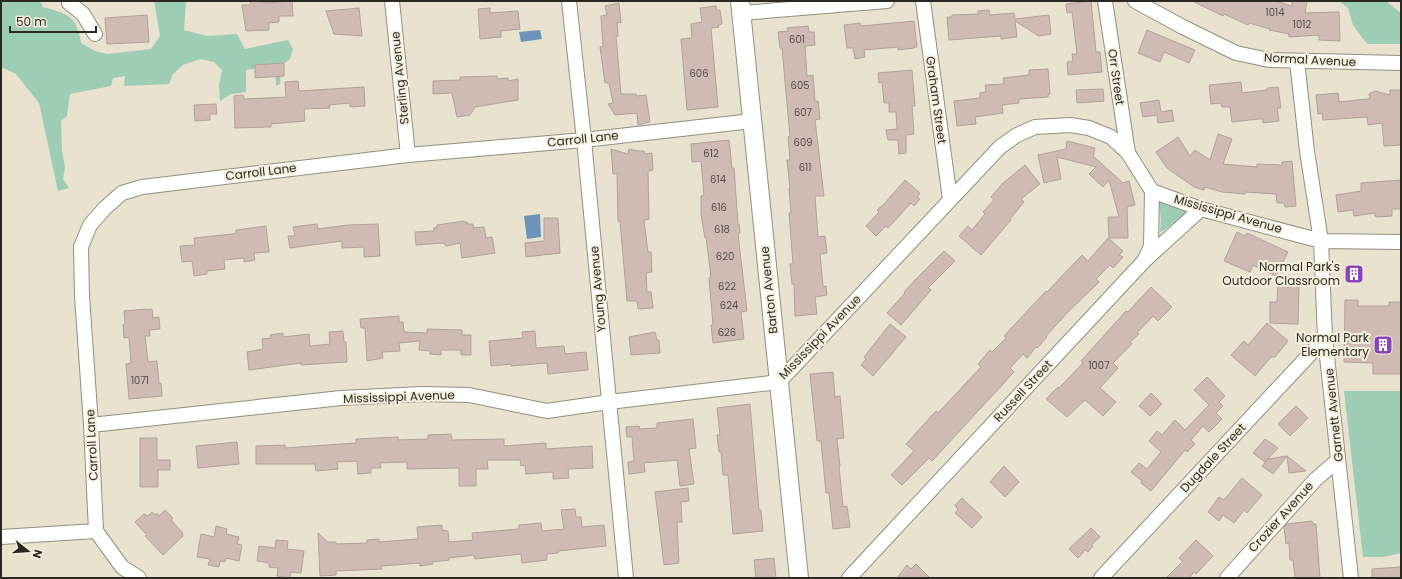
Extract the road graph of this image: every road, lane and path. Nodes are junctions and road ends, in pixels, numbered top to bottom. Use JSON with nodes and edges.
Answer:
{"nodes":[{"id":1,"x":69,"y":1,"type":"edge"},
{"id":2,"x":392,"y":1,"type":"edge"},
{"id":3,"x":569,"y":1,"type":"edge"},
{"id":4,"x":887,"y":1,"type":"edge"},
{"id":5,"x":923,"y":1,"type":"edge"},
{"id":6,"x":1105,"y":1,"type":"edge"},
{"id":7,"x":1135,"y":1,"type":"edge"},
{"id":8,"x":741,"y":7,"type":"edge"},
{"id":9,"x":95,"y":34,"type":"dead end"},
{"id":10,"x":1297,"y":61,"type":"junction"},
{"id":11,"x":1401,"y":64,"type":"edge"},
{"id":12,"x":752,"y":121,"type":"junction"},
{"id":13,"x":584,"y":140,"type":"junction"},
{"id":14,"x":1128,"y":153,"type":"junction"},
{"id":15,"x":408,"y":155,"type":"junction"},
{"id":16,"x":1152,"y":191,"type":"junction"},
{"id":17,"x":950,"y":199,"type":"junction"},
{"id":18,"x":1201,"y":209,"type":"junction"},
{"id":19,"x":1321,"y":241,"type":"junction"},
{"id":20,"x":1401,"y":242,"type":"edge"},
{"id":21,"x":1146,"y":260,"type":"junction"},
{"id":22,"x":1325,"y":338,"type":"junction"},
{"id":23,"x":779,"y":382,"type":"junction"},
{"id":24,"x":609,"y":402,"type":"junction"},
{"id":25,"x":91,"y":425,"type":"junction"},
{"id":26,"x":1338,"y":460,"type":"junction"},
{"id":27,"x":96,"y":530,"type":"junction"},
{"id":28,"x":1,"y":537,"type":"edge"},
{"id":29,"x":1104,"y":577,"type":"edge"},
{"id":30,"x":139,"y":578,"type":"edge"},
{"id":31,"x":626,"y":578,"type":"edge"},
{"id":32,"x":799,"y":578,"type":"edge"},
{"id":33,"x":849,"y":578,"type":"edge"},
{"id":34,"x":1227,"y":578,"type":"edge"},
{"id":35,"x":1351,"y":578,"type":"edge"}],
"edges":[{"from":1,"to":9,"type":"street"},
{"from":2,"to":15,"type":"street","name":"Sterling Avenue"},
{"from":3,"to":13,"type":"street","name":"Young Avenue"},
{"from":4,"to":8,"type":"street"},
{"from":5,"to":17,"type":"street","name":"Graham Street"},
{"from":6,"to":14,"type":"street","name":"Orr Street"},
{"from":7,"to":10,"type":"street","name":"Normal Avenue"},
{"from":8,"to":12,"type":"main road","name":"Barton Avenue"},
{"from":10,"to":11,"type":"street","name":"Normal Avenue"},
{"from":10,"to":19,"type":"street","name":"Garnett Avenue"},
{"from":12,"to":13,"type":"street","name":"Carroll Lane"},
{"from":12,"to":23,"type":"main road","name":"Barton Avenue"},
{"from":13,"to":15,"type":"street","name":"Carroll Lane"},
{"from":13,"to":24,"type":"street","name":"Young Avenue"},
{"from":14,"to":16,"type":"street","name":"Mississippi Avenue"},
{"from":14,"to":17,"type":"street","name":"Mississippi Avenue"},
{"from":15,"to":25,"type":"street","name":"Carroll Lane"},
{"from":16,"to":18,"type":"street","name":"Mississippi Avenue"},
{"from":16,"to":21,"type":"street"},
{"from":17,"to":23,"type":"street","name":"Mississippi Avenue"},
{"from":18,"to":19,"type":"street","name":"Mississippi Avenue"},
{"from":18,"to":21,"type":"street","name":"Russell Street"},
{"from":19,"to":20,"type":"street","name":"Mississippi Avenue"},
{"from":19,"to":22,"type":"street","name":"Garnett Avenue"},
{"from":21,"to":33,"type":"street","name":"Russell Street"},
{"from":22,"to":26,"type":"street","name":"Garnett Avenue"},
{"from":22,"to":29,"type":"street","name":"Dugdale Street"},
{"from":23,"to":24,"type":"street","name":"Mississippi Avenue"},
{"from":23,"to":32,"type":"main road","name":"Barton Avenue"},
{"from":24,"to":25,"type":"street","name":"Mississippi Avenue"},
{"from":24,"to":31,"type":"street","name":"Young Avenue"},
{"from":25,"to":27,"type":"street","name":"Carroll Lane"},
{"from":26,"to":34,"type":"street","name":"Crozier Avenue"},
{"from":26,"to":35,"type":"street","name":"Garnett Avenue"},
{"from":27,"to":28,"type":"street"},
{"from":27,"to":30,"type":"street"}]}
